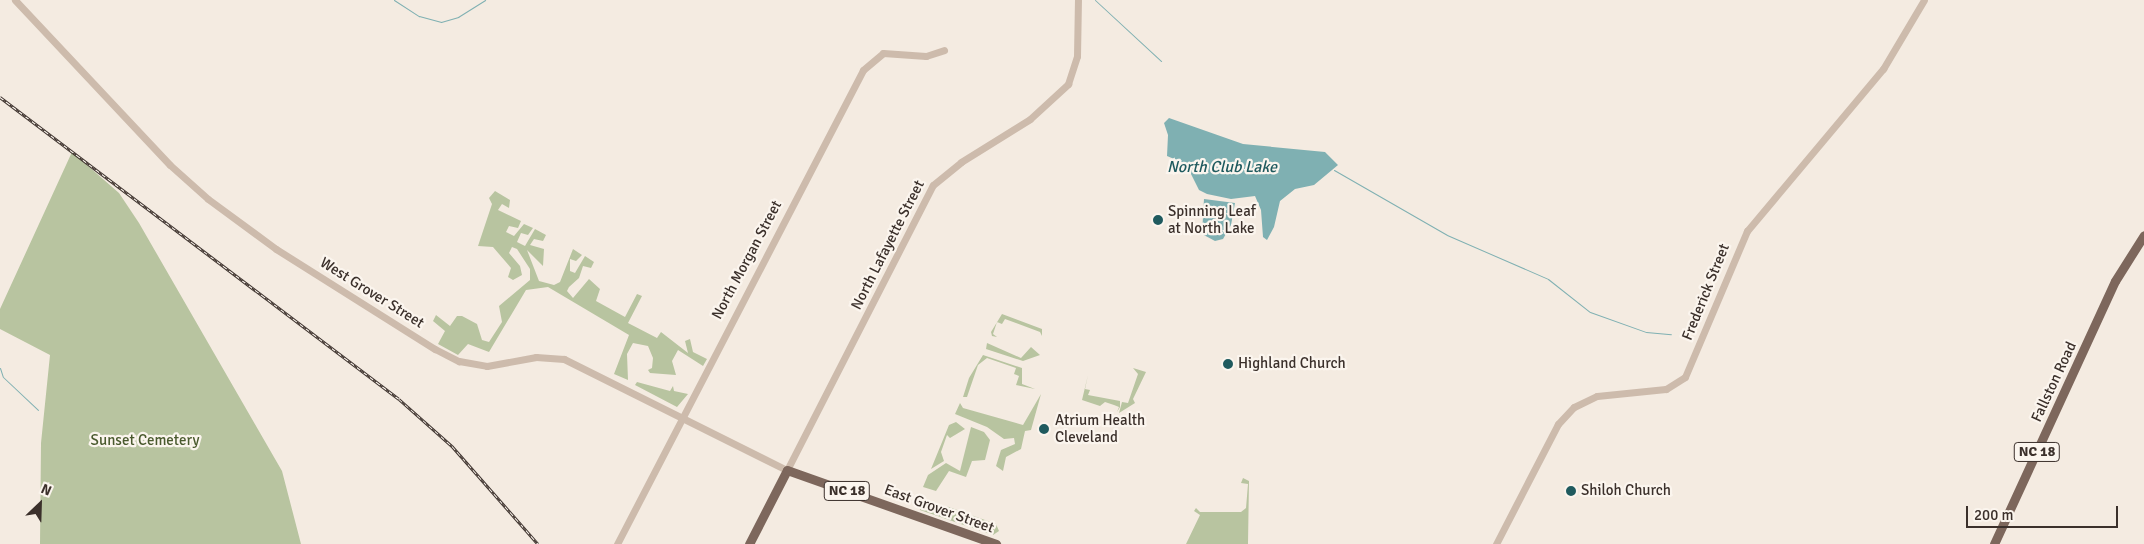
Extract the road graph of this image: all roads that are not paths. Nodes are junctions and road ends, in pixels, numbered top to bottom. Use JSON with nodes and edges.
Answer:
{"nodes":[{"id":1,"x":15,"y":0,"type":"edge"},
{"id":2,"x":1078,"y":0,"type":"edge"},
{"id":3,"x":1924,"y":0,"type":"edge"},
{"id":4,"x":944,"y":50,"type":"dead end"},
{"id":5,"x":2144,"y":235,"type":"edge"},
{"id":6,"x":681,"y":416,"type":"junction"},
{"id":7,"x":787,"y":470,"type":"junction"},
{"id":8,"x":617,"y":544,"type":"edge"},
{"id":9,"x":749,"y":544,"type":"edge"},
{"id":10,"x":996,"y":544,"type":"edge"},
{"id":11,"x":1496,"y":544,"type":"edge"},
{"id":12,"x":1995,"y":544,"type":"edge"}],
"edges":[{"from":1,"to":6,"type":"street","name":"West Grover Street"},
{"from":2,"to":7,"type":"street","name":"North Lafayette Street"},
{"from":3,"to":11,"type":"street","name":"Frederick Street"},
{"from":4,"to":6,"type":"street","name":"North Morgan Street"},
{"from":5,"to":12,"type":"main road","name":"Fallston Road","number":"NC 18"},
{"from":6,"to":7,"type":"street","name":"West Grover Street"},
{"from":6,"to":8,"type":"street","name":"North Morgan Street"},
{"from":7,"to":9,"type":"main road","name":"North Lafayette Street"},
{"from":7,"to":10,"type":"main road","name":"East Grover Street","number":"NC 18"}]}
